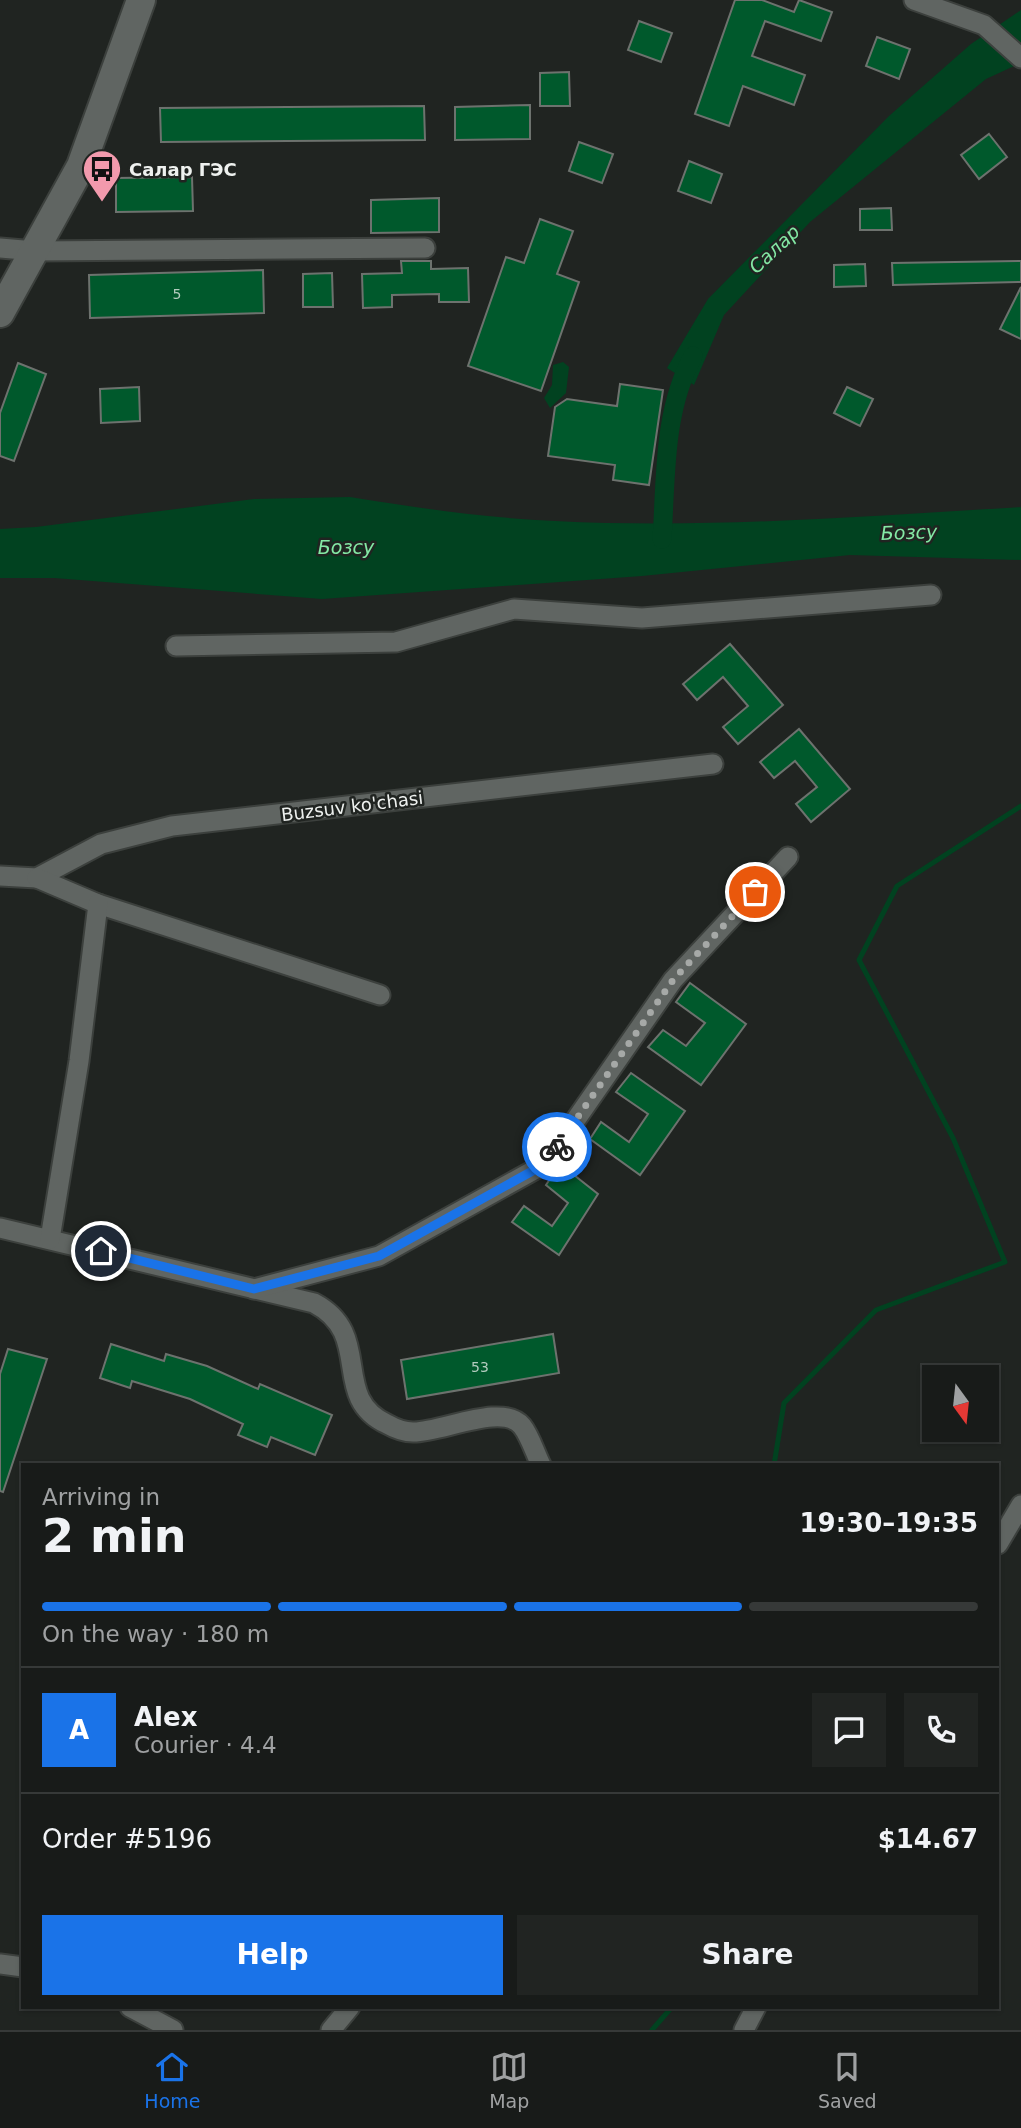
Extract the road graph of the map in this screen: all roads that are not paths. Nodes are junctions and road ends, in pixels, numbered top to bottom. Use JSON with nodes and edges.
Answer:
{"nodes":[{"id":1,"x":141,"y":0,"type":"edge"},
{"id":2,"x":914,"y":0,"type":"edge"},
{"id":3,"x":1021,"y":58,"type":"edge"},
{"id":4,"x":0,"y":248,"type":"edge"},
{"id":5,"x":425,"y":248,"type":"dead end"},
{"id":6,"x":34,"y":251,"type":"junction"},
{"id":7,"x":0,"y":313,"type":"edge"},
{"id":8,"x":931,"y":595,"type":"dead end"},
{"id":9,"x":176,"y":646,"type":"dead end"},
{"id":10,"x":713,"y":764,"type":"dead end"},
{"id":11,"x":788,"y":857,"type":"dead end"},
{"id":12,"x":0,"y":876,"type":"edge"},
{"id":13,"x":37,"y":878,"type":"junction"},
{"id":14,"x":98,"y":904,"type":"junction"},
{"id":15,"x":380,"y":995,"type":"dead end"},
{"id":16,"x":0,"y":1228,"type":"edge"},
{"id":17,"x":50,"y":1239,"type":"junction"},
{"id":18,"x":254,"y":1289,"type":"junction"},
{"id":19,"x":540,"y":1463,"type":"edge"},
{"id":20,"x":1021,"y":1505,"type":"edge"},
{"id":21,"x":999,"y":1542,"type":"edge"},
{"id":22,"x":0,"y":1964,"type":"edge"},
{"id":23,"x":21,"y":1968,"type":"edge"},
{"id":24,"x":139,"y":2009,"type":"edge"},
{"id":25,"x":348,"y":2009,"type":"edge"},
{"id":26,"x":755,"y":2009,"type":"edge"},
{"id":27,"x":160,"y":2014,"type":"edge"},
{"id":28,"x":173,"y":2030,"type":"edge"},
{"id":29,"x":331,"y":2030,"type":"edge"},
{"id":30,"x":744,"y":2030,"type":"edge"}],
"edges":[{"from":1,"to":6,"type":"main road"},
{"from":2,"to":3,"type":"street"},
{"from":4,"to":6,"type":"street"},
{"from":5,"to":6,"type":"street"},
{"from":6,"to":7,"type":"main road"},
{"from":8,"to":9,"type":"street"},
{"from":10,"to":13,"type":"street","name":"Buzsuv ko'chasi"},
{"from":11,"to":18,"type":"street"},
{"from":12,"to":13,"type":"street"},
{"from":13,"to":14,"type":"street"},
{"from":14,"to":15,"type":"street"},
{"from":14,"to":17,"type":"street"},
{"from":16,"to":17,"type":"street"},
{"from":17,"to":18,"type":"street"},
{"from":18,"to":19,"type":"street"},
{"from":20,"to":21,"type":"street"},
{"from":22,"to":23,"type":"street"},
{"from":24,"to":27,"type":"street"},
{"from":25,"to":29,"type":"street"},
{"from":26,"to":30,"type":"street"},
{"from":27,"to":28,"type":"street"}]}
